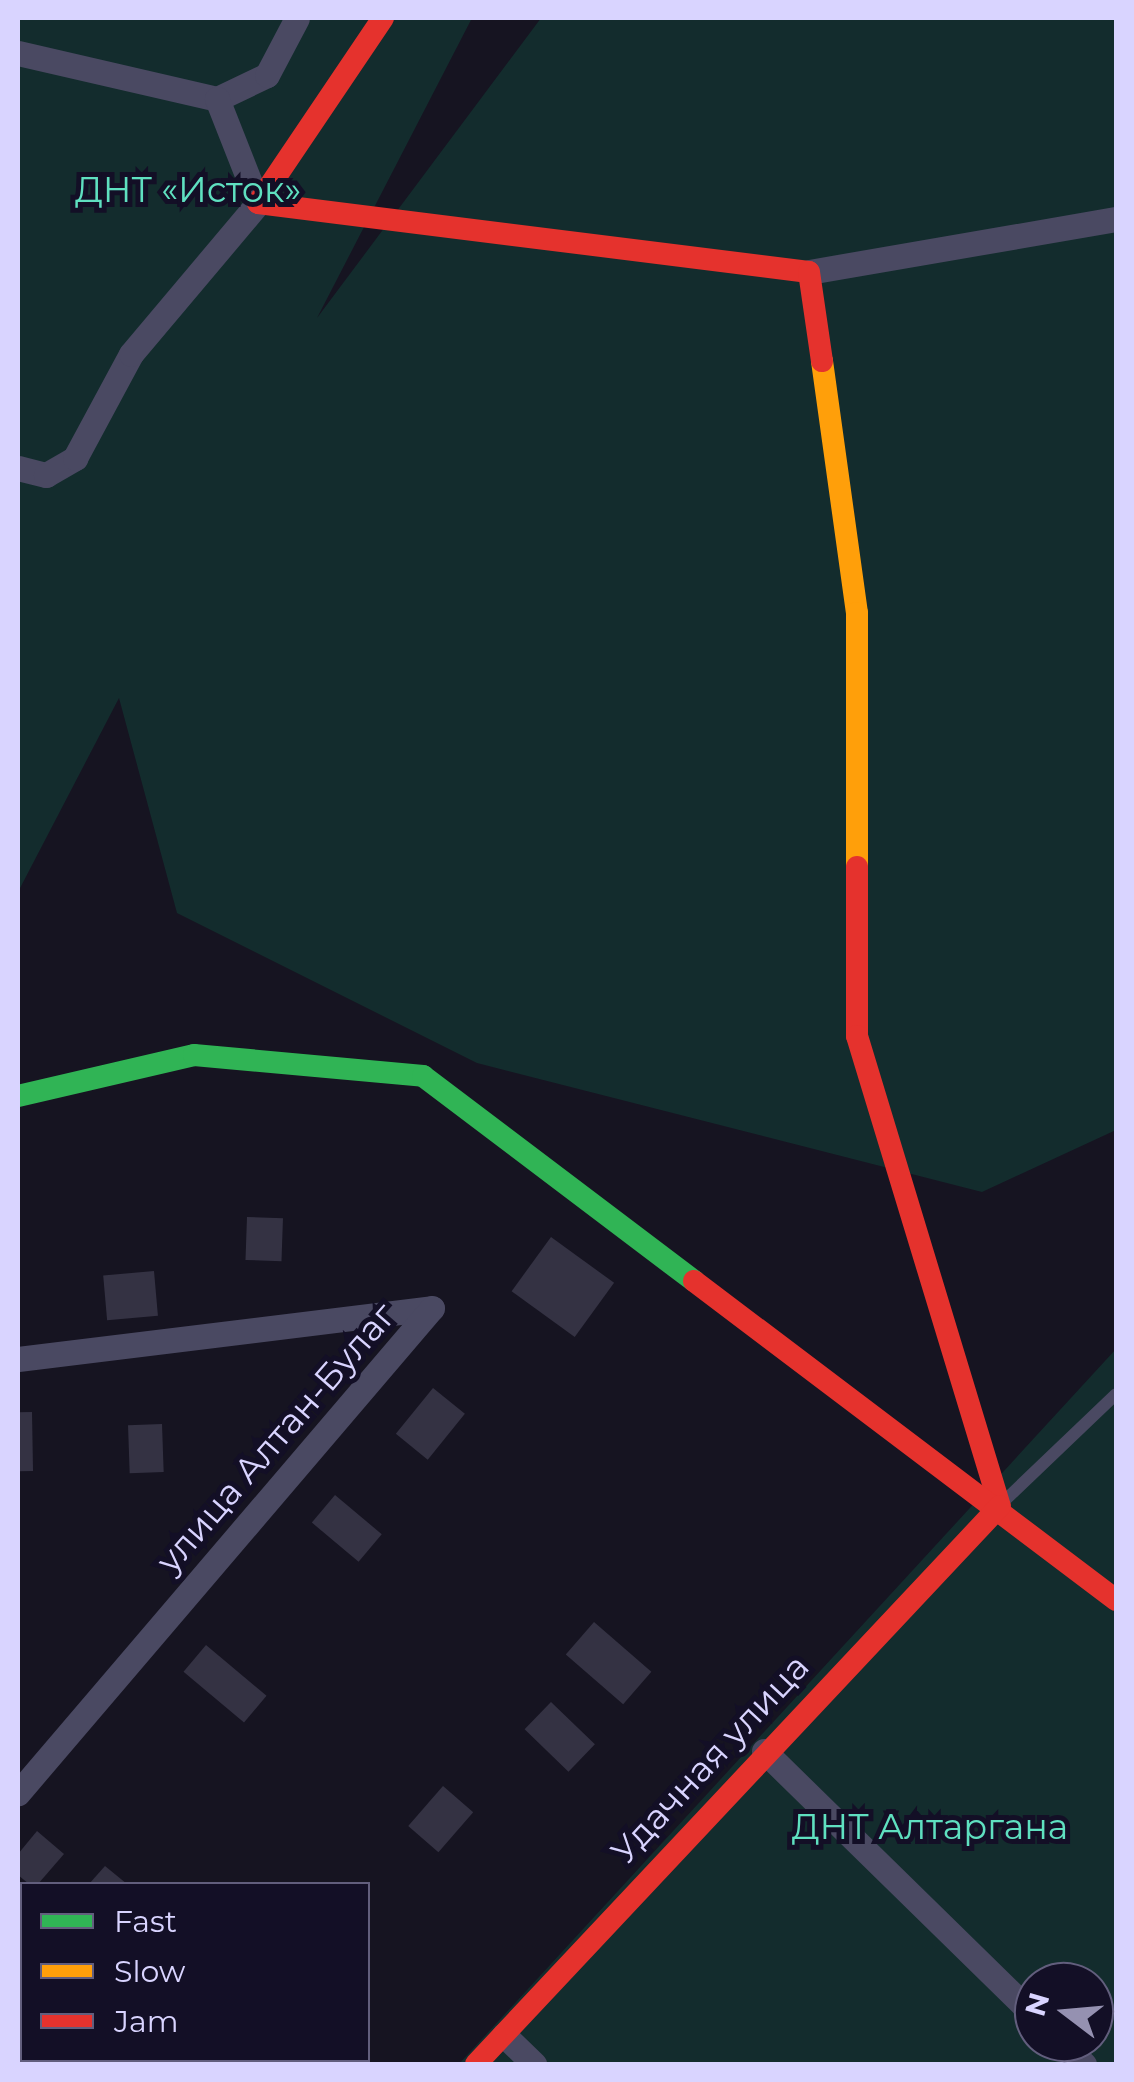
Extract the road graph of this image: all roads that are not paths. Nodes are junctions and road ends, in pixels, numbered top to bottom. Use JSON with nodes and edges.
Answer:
{"nodes":[{"id":1,"x":296,"y":18,"type":"edge"},
{"id":2,"x":383,"y":18,"type":"edge"},
{"id":3,"x":18,"y":54,"type":"edge"},
{"id":4,"x":217,"y":99,"type":"junction"},
{"id":5,"x":258,"y":202,"type":"junction"},
{"id":6,"x":1116,"y":219,"type":"edge"},
{"id":7,"x":808,"y":272,"type":"junction"},
{"id":8,"x":18,"y":468,"type":"edge"},
{"id":9,"x":18,"y":1096,"type":"edge"},
{"id":10,"x":18,"y":1359,"type":"edge"},
{"id":11,"x":1116,"y":1394,"type":"edge"},
{"id":12,"x":1000,"y":1506,"type":"junction"},
{"id":13,"x":1116,"y":1600,"type":"edge"},
{"id":14,"x":764,"y":1751,"type":"junction"},
{"id":15,"x":18,"y":1793,"type":"edge"},
{"id":16,"x":1014,"y":1995,"type":"edge"},
{"id":17,"x":504,"y":2035,"type":"junction"},
{"id":18,"x":476,"y":2064,"type":"edge"},
{"id":19,"x":534,"y":2064,"type":"edge"}],
"edges":[{"from":1,"to":4,"type":"street"},
{"from":2,"to":5,"type":"street"},
{"from":3,"to":4,"type":"street"},
{"from":4,"to":5,"type":"street"},
{"from":5,"to":7,"type":"street"},
{"from":5,"to":8,"type":"street"},
{"from":6,"to":7,"type":"street"},
{"from":7,"to":12,"type":"street"},
{"from":9,"to":12,"type":"street"},
{"from":10,"to":15,"type":"street","name":"улица Алтан-Булаг"},
{"from":11,"to":12,"type":"lane"},
{"from":12,"to":13,"type":"street"},
{"from":12,"to":14,"type":"street","name":"Удачная улица"},
{"from":14,"to":16,"type":"street"},
{"from":14,"to":17,"type":"street","name":"Удачная улица"},
{"from":17,"to":18,"type":"street","name":"Удачная улица"},
{"from":17,"to":19,"type":"street"}]}
